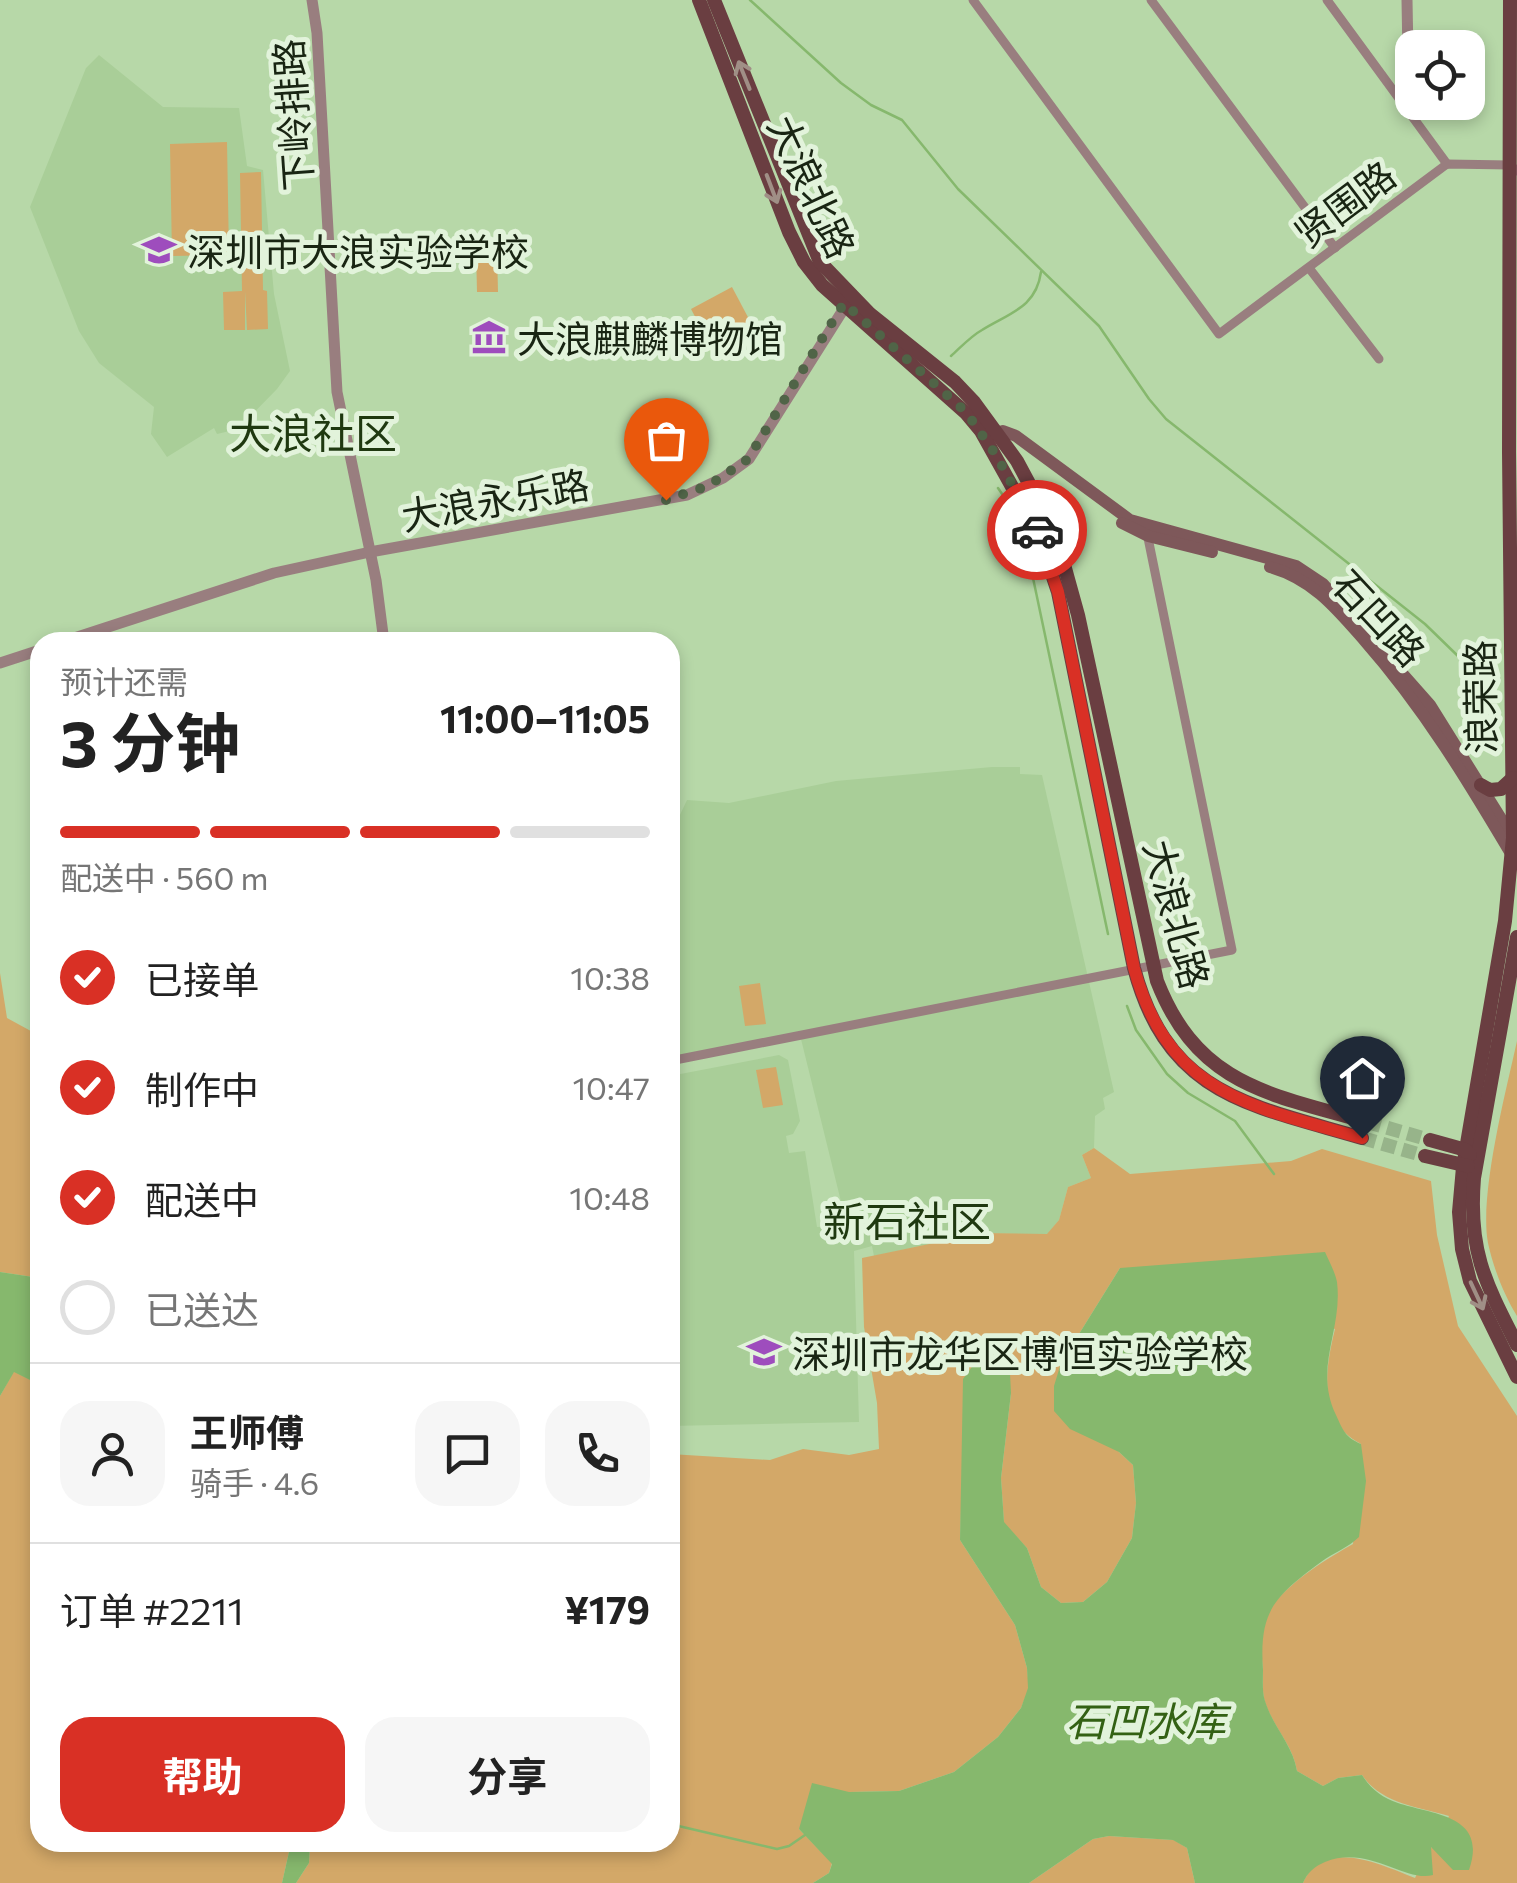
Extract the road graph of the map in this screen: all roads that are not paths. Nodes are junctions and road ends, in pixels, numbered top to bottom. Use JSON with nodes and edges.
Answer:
{"nodes":[{"id":1,"x":312,"y":0,"type":"edge"},
{"id":2,"x":699,"y":0,"type":"edge"},
{"id":3,"x":714,"y":0,"type":"edge"},
{"id":4,"x":973,"y":0,"type":"edge"},
{"id":5,"x":1151,"y":0,"type":"edge"},
{"id":6,"x":1326,"y":0,"type":"edge"},
{"id":7,"x":1407,"y":0,"type":"edge"},
{"id":8,"x":1510,"y":0,"type":"edge"},
{"id":9,"x":1407,"y":30,"type":"edge"},
{"id":10,"x":1395,"y":94,"type":"edge"},
{"id":11,"x":1414,"y":120,"type":"edge"},
{"id":12,"x":1446,"y":164,"type":"junction"},
{"id":13,"x":1514,"y":168,"type":"edge"},
{"id":14,"x":1335,"y":248,"type":"junction"},
{"id":15,"x":1309,"y":268,"type":"junction"},
{"id":16,"x":848,"y":300,"type":"junction"},
{"id":17,"x":1379,"y":358,"type":"dead end"},
{"id":18,"x":998,"y":434,"type":"junction"},
{"id":19,"x":1514,"y":453,"type":"edge"},
{"id":20,"x":1147,"y":530,"type":"junction"},
{"id":21,"x":370,"y":552,"type":"junction"},
{"id":22,"x":93,"y":632,"type":"edge"},
{"id":23,"x":382,"y":632,"type":"edge"},
{"id":24,"x":30,"y":653,"type":"edge"},
{"id":25,"x":0,"y":663,"type":"edge"},
{"id":26,"x":1514,"y":667,"type":"edge"},
{"id":27,"x":1513,"y":777,"type":"junction"},
{"id":28,"x":1481,"y":784,"type":"junction"},
{"id":29,"x":1515,"y":850,"type":"edge"},
{"id":30,"x":1517,"y":938,"type":"edge"},
{"id":31,"x":1152,"y":964,"type":"junction"},
{"id":32,"x":1134,"y":968,"type":"junction"},
{"id":33,"x":680,"y":1059,"type":"edge"},
{"id":34,"x":1367,"y":1122,"type":"tunnel mouth"},
{"id":35,"x":1362,"y":1138,"type":"tunnel mouth"},
{"id":36,"x":1430,"y":1140,"type":"tunnel mouth"},
{"id":37,"x":1466,"y":1150,"type":"junction"},
{"id":38,"x":1425,"y":1156,"type":"tunnel mouth"},
{"id":39,"x":1470,"y":1166,"type":"junction"},
{"id":40,"x":1517,"y":1344,"type":"edge"},
{"id":41,"x":1517,"y":1377,"type":"edge"}],
"edges":[{"from":1,"to":21,"type":"street","name":"下岭排路"},
{"from":2,"to":16,"type":"main road","name":"大浪北路","one_way":true},
{"from":16,"to":3,"type":"main road","name":"大浪北路","one_way":true},
{"from":4,"to":15,"type":"street","name":"贤围路"},
{"from":5,"to":14,"type":"street"},
{"from":6,"to":10,"type":"street"},
{"from":7,"to":9,"type":"street"},
{"from":8,"to":13,"type":"main road","name":"浪荣路"},
{"from":11,"to":12,"type":"street"},
{"from":12,"to":13,"type":"street","name":"贤围路"},
{"from":12,"to":14,"type":"street","name":"贤围路"},
{"from":13,"to":19,"type":"main road","name":"浪荣路"},
{"from":14,"to":15,"type":"street","name":"贤围路"},
{"from":15,"to":17,"type":"street"},
{"from":16,"to":18,"type":"main road","name":"大浪北路"},
{"from":16,"to":21,"type":"street","name":"大浪永乐路"},
{"from":16,"to":32,"type":"main road","name":"大浪北路"},
{"from":18,"to":20,"type":"main road","name":"石凹路"},
{"from":18,"to":31,"type":"main road","name":"大浪北路"},
{"from":19,"to":26,"type":"main road","name":"浪荣路"},
{"from":20,"to":28,"type":"main road","name":"石凹路"},
{"from":20,"to":29,"type":"main road","name":"石凹路"},
{"from":20,"to":31,"type":"street"},
{"from":21,"to":22,"type":"street","name":"大浪永乐路"},
{"from":21,"to":23,"type":"street","name":"下岭排路"},
{"from":24,"to":25,"type":"street"},
{"from":26,"to":27,"type":"main road","name":"浪荣路"},
{"from":27,"to":28,"type":"main road"},
{"from":27,"to":29,"type":"main road","name":"浪荣路"},
{"from":28,"to":29,"type":"main road","name":"石凹路"},
{"from":29,"to":37,"type":"main road","name":"浪荣路"},
{"from":30,"to":39,"type":"main road"},
{"from":31,"to":32,"type":"street"},
{"from":31,"to":34,"type":"main road","name":"大浪北路"},
{"from":32,"to":33,"type":"street"},
{"from":32,"to":35,"type":"main road","name":"大浪北路"},
{"from":36,"to":37,"type":"main road"},
{"from":37,"to":39,"type":"main road"},
{"from":38,"to":39,"type":"main road"},
{"from":39,"to":40,"type":"main road"},
{"from":39,"to":41,"type":"main road","one_way":true}]}
